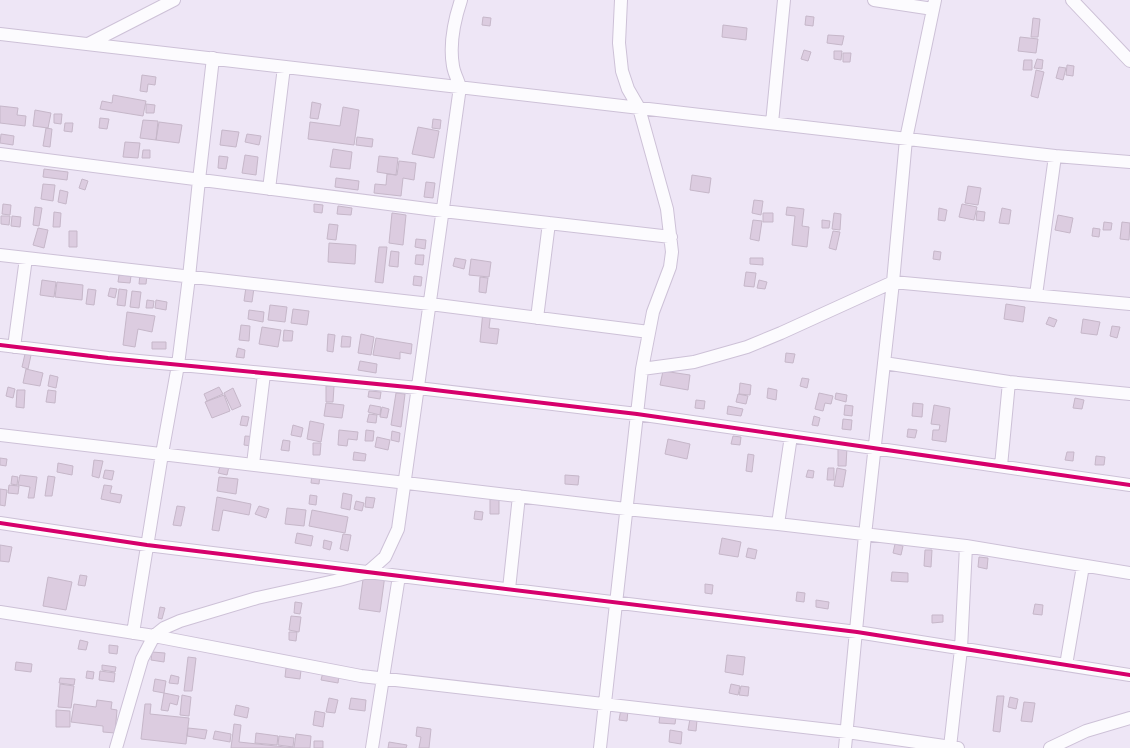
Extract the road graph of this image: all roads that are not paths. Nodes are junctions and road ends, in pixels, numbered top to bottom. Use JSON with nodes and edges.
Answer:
{"nodes":[{"id":1,"x":174,"y":0,"type":"edge"},
{"id":2,"x":461,"y":0,"type":"edge"},
{"id":3,"x":621,"y":0,"type":"edge"},
{"id":4,"x":784,"y":0,"type":"edge"},
{"id":5,"x":874,"y":0,"type":"edge"},
{"id":6,"x":1072,"y":0,"type":"edge"},
{"id":7,"x":934,"y":4,"type":"edge"},
{"id":8,"x":0,"y":34,"type":"edge"},
{"id":9,"x":88,"y":44,"type":"junction"},
{"id":10,"x":213,"y":58,"type":"junction"},
{"id":11,"x":1130,"y":61,"type":"edge"},
{"id":12,"x":284,"y":66,"type":"junction"},
{"id":13,"x":460,"y":87,"type":"junction"},
{"id":14,"x":639,"y":108,"type":"junction"},
{"id":15,"x":772,"y":123,"type":"junction"},
{"id":16,"x":906,"y":139,"type":"junction"},
{"id":17,"x":0,"y":154,"type":"edge"},
{"id":18,"x":1055,"y":156,"type":"junction"},
{"id":19,"x":1130,"y":162,"type":"edge"},
{"id":20,"x":199,"y":180,"type":"junction"},
{"id":21,"x":269,"y":189,"type":"junction"},
{"id":22,"x":443,"y":211,"type":"junction"},
{"id":23,"x":549,"y":223,"type":"junction"},
{"id":24,"x":671,"y":237,"type":"junction"},
{"id":25,"x":0,"y":255,"type":"edge"},
{"id":26,"x":26,"y":258,"type":"junction"},
{"id":27,"x":189,"y":277,"type":"junction"},
{"id":28,"x":893,"y":282,"type":"junction"},
{"id":29,"x":1036,"y":295,"type":"junction"},
{"id":30,"x":430,"y":304,"type":"junction"},
{"id":31,"x":1130,"y":304,"type":"edge"},
{"id":32,"x":537,"y":318,"type":"junction"},
{"id":33,"x":649,"y":332,"type":"junction"},
{"id":34,"x":0,"y":345,"type":"edge"},
{"id":35,"x":14,"y":347,"type":"junction"},
{"id":36,"x":884,"y":363,"type":"junction"},
{"id":37,"x":178,"y":365,"type":"junction"},
{"id":38,"x":642,"y":369,"type":"junction"},
{"id":39,"x":264,"y":374,"type":"junction"},
{"id":40,"x":1009,"y":382,"type":"junction"},
{"id":41,"x":418,"y":388,"type":"junction"},
{"id":42,"x":1130,"y":394,"type":"edge"},
{"id":43,"x":637,"y":414,"type":"junction"},
{"id":44,"x":0,"y":435,"type":"edge"},
{"id":45,"x":791,"y":436,"type":"junction"},
{"id":46,"x":875,"y":448,"type":"junction"},
{"id":47,"x":162,"y":454,"type":"junction"},
{"id":48,"x":253,"y":464,"type":"junction"},
{"id":49,"x":1001,"y":466,"type":"junction"},
{"id":50,"x":405,"y":482,"type":"junction"},
{"id":51,"x":1130,"y":485,"type":"edge"},
{"id":52,"x":519,"y":496,"type":"junction"},
{"id":53,"x":626,"y":509,"type":"junction"},
{"id":54,"x":0,"y":523,"type":"edge"},
{"id":55,"x":778,"y":524,"type":"junction"},
{"id":56,"x":865,"y":535,"type":"junction"},
{"id":57,"x":147,"y":545,"type":"junction"},
{"id":58,"x":966,"y":546,"type":"junction"},
{"id":59,"x":1083,"y":566,"type":"junction"},
{"id":60,"x":368,"y":572,"type":"junction"},
{"id":61,"x":1130,"y":574,"type":"edge"},
{"id":62,"x":399,"y":576,"type":"junction"},
{"id":63,"x":509,"y":589,"type":"junction"},
{"id":64,"x":616,"y":602,"type":"junction"},
{"id":65,"x":0,"y":612,"type":"edge"},
{"id":66,"x":133,"y":632,"type":"junction"},
{"id":67,"x":857,"y":632,"type":"junction"},
{"id":68,"x":154,"y":636,"type":"junction"},
{"id":69,"x":961,"y":649,"type":"junction"},
{"id":70,"x":1066,"y":665,"type":"junction"},
{"id":71,"x":1130,"y":675,"type":"edge"},
{"id":72,"x":383,"y":679,"type":"junction"},
{"id":73,"x":605,"y":704,"type":"junction"},
{"id":74,"x":1130,"y":718,"type":"edge"},
{"id":75,"x":847,"y":732,"type":"junction"},
{"id":76,"x":954,"y":747,"type":"edge"},
{"id":77,"x":116,"y":748,"type":"edge"},
{"id":78,"x":372,"y":748,"type":"edge"},
{"id":79,"x":600,"y":748,"type":"edge"},
{"id":80,"x":845,"y":748,"type":"edge"},
{"id":81,"x":1050,"y":748,"type":"edge"}],
"edges":[{"from":1,"to":9,"type":"street"},
{"from":2,"to":13,"type":"street"},
{"from":3,"to":14,"type":"street"},
{"from":4,"to":15,"type":"street"},
{"from":5,"to":7,"type":"street"},
{"from":6,"to":11,"type":"street"},
{"from":7,"to":16,"type":"street"},
{"from":8,"to":9,"type":"street"},
{"from":9,"to":10,"type":"street"},
{"from":10,"to":12,"type":"street"},
{"from":10,"to":20,"type":"street"},
{"from":12,"to":13,"type":"street"},
{"from":12,"to":21,"type":"street"},
{"from":13,"to":14,"type":"street"},
{"from":13,"to":22,"type":"street"},
{"from":14,"to":15,"type":"street"},
{"from":14,"to":24,"type":"street"},
{"from":15,"to":16,"type":"street"},
{"from":16,"to":18,"type":"street"},
{"from":16,"to":28,"type":"street"},
{"from":17,"to":20,"type":"street"},
{"from":18,"to":19,"type":"street"},
{"from":18,"to":29,"type":"street"},
{"from":20,"to":21,"type":"street"},
{"from":20,"to":27,"type":"street"},
{"from":21,"to":22,"type":"street"},
{"from":22,"to":23,"type":"street"},
{"from":22,"to":30,"type":"street"},
{"from":23,"to":24,"type":"street"},
{"from":23,"to":32,"type":"street"},
{"from":24,"to":33,"type":"street"},
{"from":25,"to":26,"type":"street"},
{"from":26,"to":27,"type":"street"},
{"from":26,"to":35,"type":"street"},
{"from":27,"to":30,"type":"street"},
{"from":27,"to":37,"type":"street"},
{"from":28,"to":29,"type":"street"},
{"from":28,"to":36,"type":"street"},
{"from":28,"to":38,"type":"street"},
{"from":29,"to":31,"type":"street"},
{"from":30,"to":32,"type":"street"},
{"from":30,"to":41,"type":"street"},
{"from":32,"to":33,"type":"street"},
{"from":33,"to":38,"type":"street"},
{"from":34,"to":35,"type":"street"},
{"from":35,"to":37,"type":"street"},
{"from":36,"to":40,"type":"street"},
{"from":36,"to":46,"type":"street"},
{"from":37,"to":39,"type":"street"},
{"from":37,"to":47,"type":"street"},
{"from":38,"to":43,"type":"street"},
{"from":39,"to":41,"type":"street"},
{"from":39,"to":48,"type":"street"},
{"from":40,"to":42,"type":"street"},
{"from":40,"to":49,"type":"street"},
{"from":41,"to":43,"type":"street"},
{"from":41,"to":50,"type":"street"},
{"from":43,"to":45,"type":"street"},
{"from":43,"to":53,"type":"street"},
{"from":44,"to":47,"type":"street"},
{"from":45,"to":46,"type":"street"},
{"from":45,"to":55,"type":"street"},
{"from":46,"to":49,"type":"street"},
{"from":46,"to":56,"type":"street"},
{"from":47,"to":48,"type":"street"},
{"from":47,"to":57,"type":"street"},
{"from":48,"to":50,"type":"street"},
{"from":49,"to":51,"type":"street"},
{"from":50,"to":52,"type":"street"},
{"from":50,"to":60,"type":"street"},
{"from":52,"to":53,"type":"street"},
{"from":52,"to":63,"type":"street"},
{"from":53,"to":55,"type":"street"},
{"from":53,"to":64,"type":"street"},
{"from":54,"to":57,"type":"street"},
{"from":55,"to":56,"type":"street"},
{"from":56,"to":58,"type":"street"},
{"from":56,"to":67,"type":"street"},
{"from":57,"to":60,"type":"street"},
{"from":57,"to":66,"type":"street"},
{"from":58,"to":59,"type":"street"},
{"from":58,"to":69,"type":"street"},
{"from":59,"to":61,"type":"street"},
{"from":59,"to":70,"type":"street"},
{"from":60,"to":62,"type":"street"},
{"from":60,"to":68,"type":"street"},
{"from":62,"to":63,"type":"street"},
{"from":62,"to":72,"type":"street"},
{"from":63,"to":64,"type":"street"},
{"from":64,"to":67,"type":"street"},
{"from":64,"to":73,"type":"street"},
{"from":65,"to":66,"type":"street"},
{"from":66,"to":68,"type":"street"},
{"from":67,"to":69,"type":"street"},
{"from":67,"to":75,"type":"street"},
{"from":68,"to":72,"type":"street"},
{"from":68,"to":77,"type":"street"},
{"from":69,"to":70,"type":"street"},
{"from":69,"to":76,"type":"street"},
{"from":70,"to":71,"type":"street"},
{"from":72,"to":73,"type":"street"},
{"from":72,"to":78,"type":"street"},
{"from":73,"to":75,"type":"street"},
{"from":73,"to":79,"type":"street"},
{"from":74,"to":81,"type":"street"},
{"from":75,"to":76,"type":"street"},
{"from":75,"to":80,"type":"street"}]}
